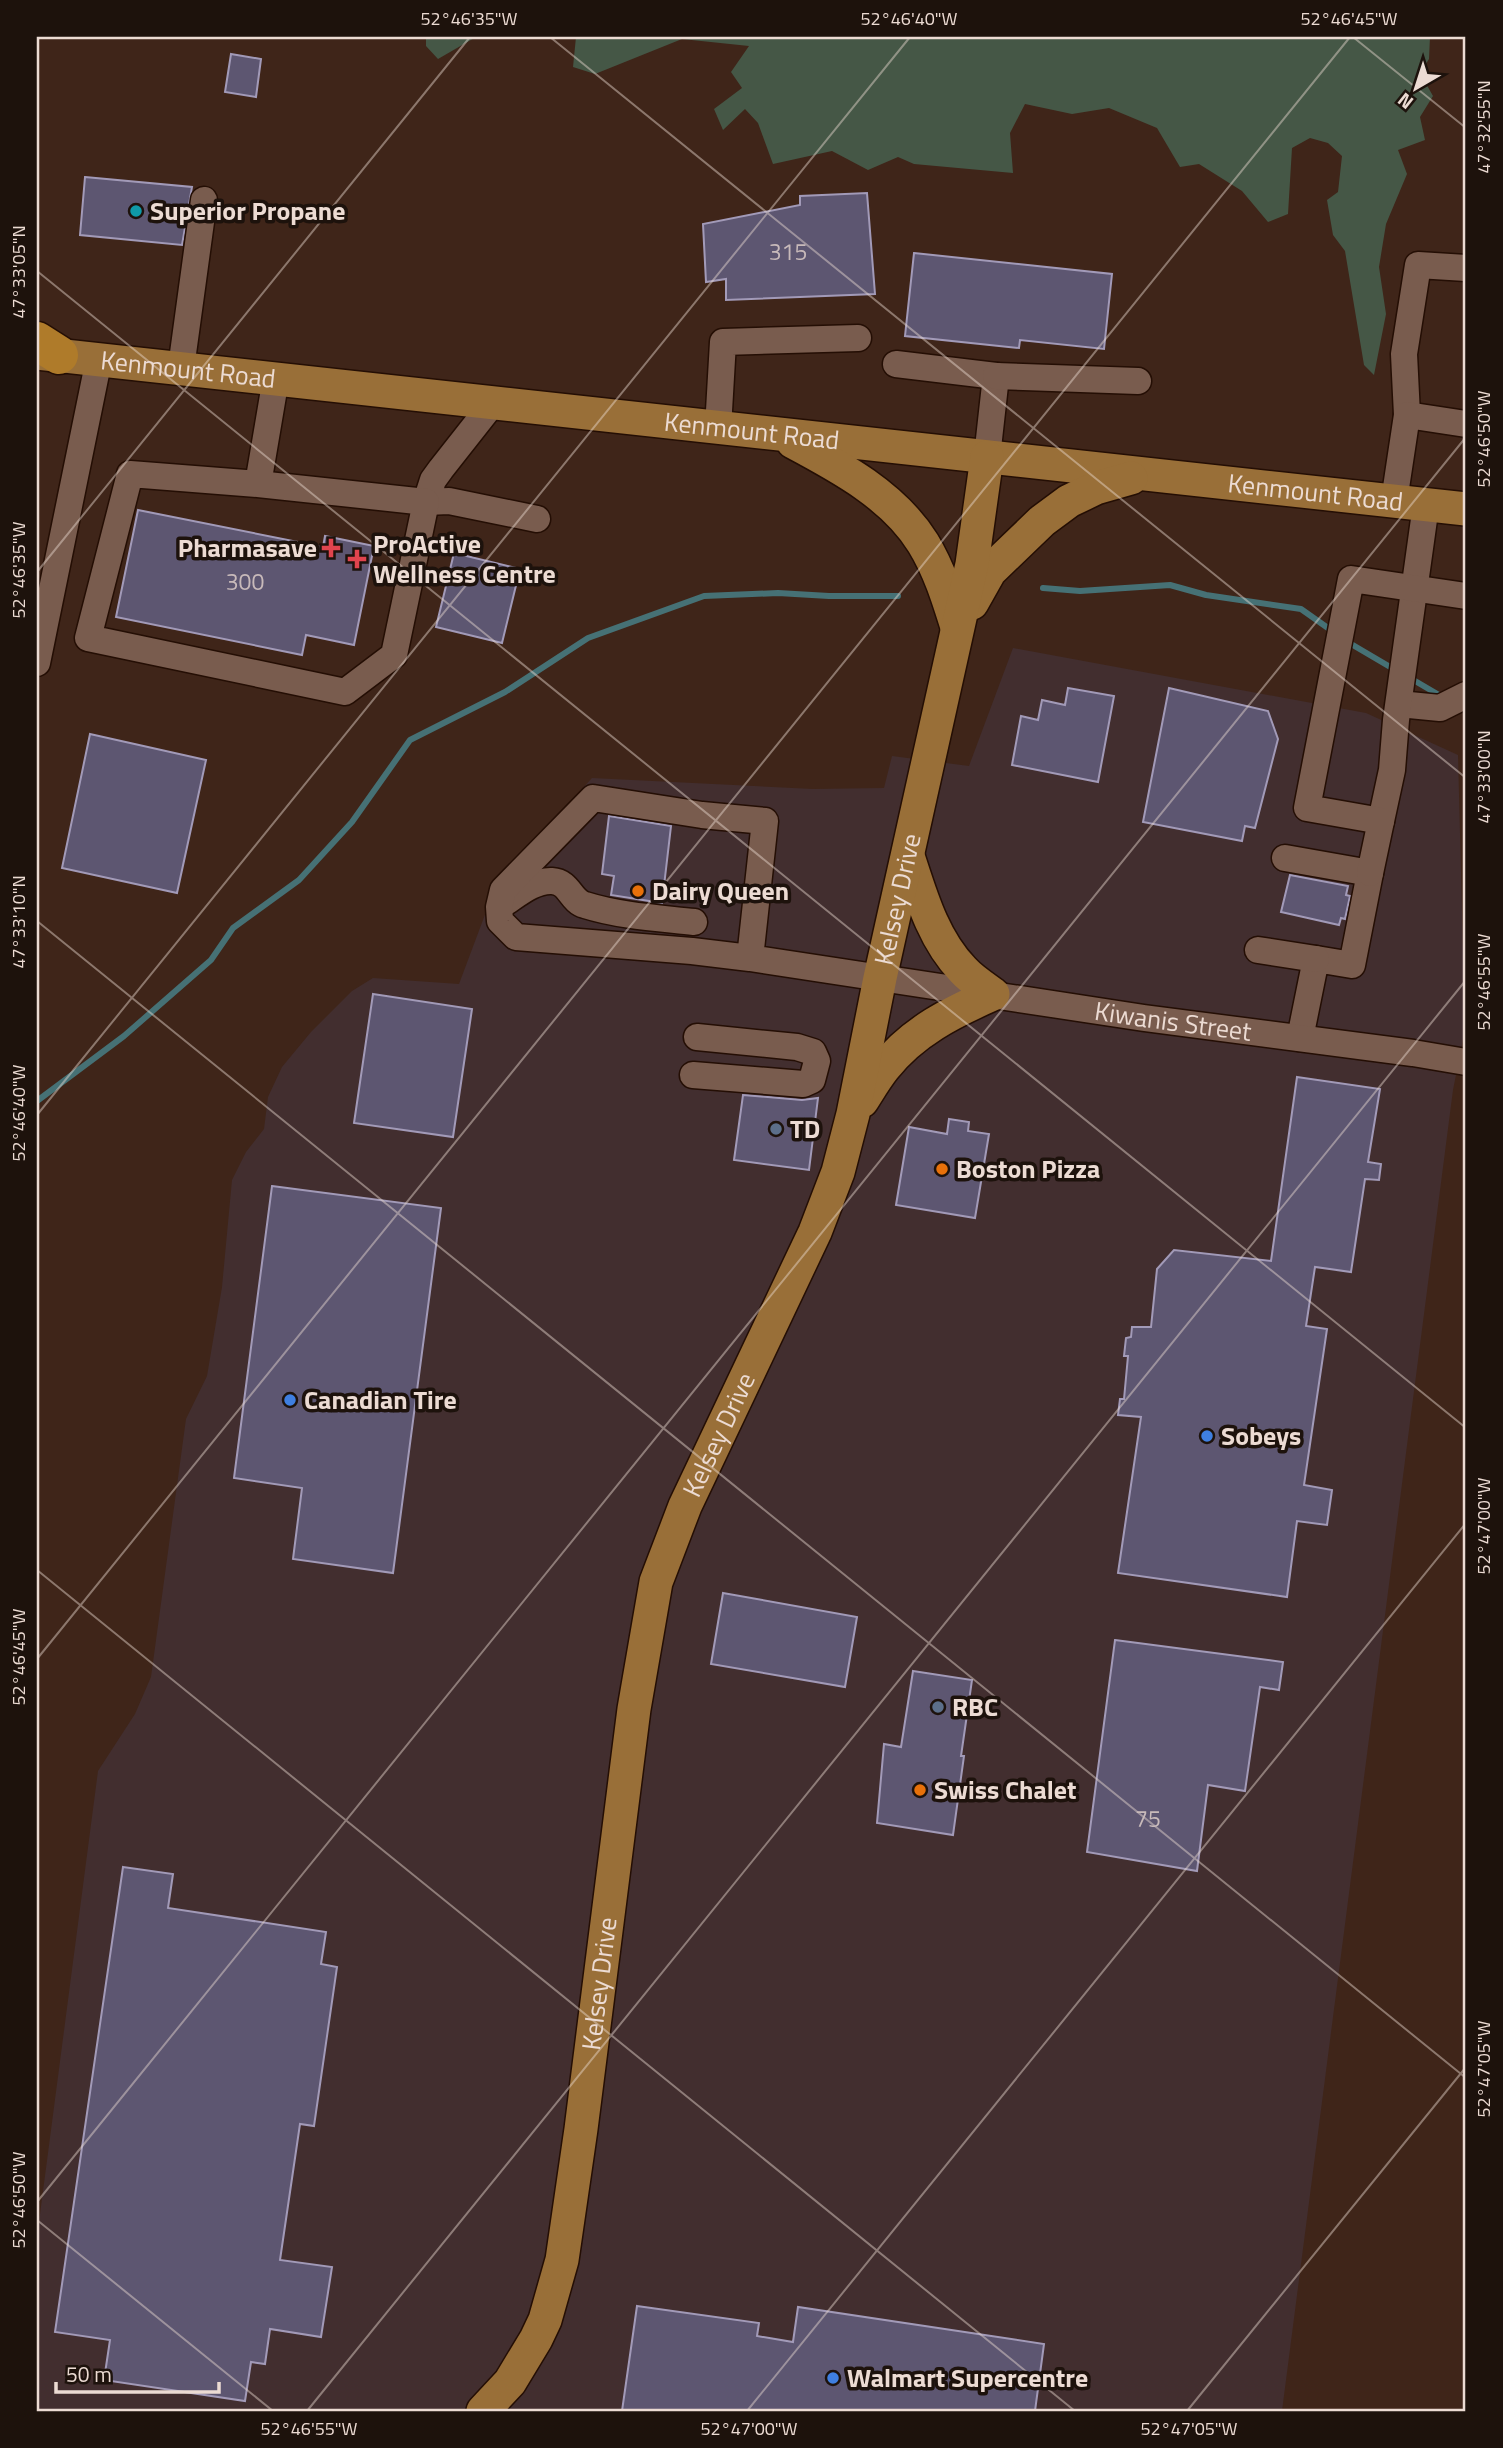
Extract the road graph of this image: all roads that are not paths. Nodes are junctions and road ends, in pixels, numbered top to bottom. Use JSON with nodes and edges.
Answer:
{"nodes":[{"id":1,"x":204,"y":201,"type":"dead end"},
{"id":2,"x":1466,"y":268,"type":"edge"},
{"id":3,"x":858,"y":338,"type":"dead end"},
{"id":4,"x":44,"y":350,"type":"edge"},
{"id":5,"x":99,"y":359,"type":"junction"},
{"id":6,"x":896,"y":364,"type":"dead end"},
{"id":7,"x":181,"y":368,"type":"junction"},
{"id":8,"x":996,"y":376,"type":"junction"},
{"id":9,"x":276,"y":378,"type":"junction"},
{"id":10,"x":1138,"y":381,"type":"dead end"},
{"id":11,"x":493,"y":403,"type":"junction"},
{"id":12,"x":1407,"y":415,"type":"junction"},
{"id":13,"x":1466,"y":424,"type":"edge"},
{"id":14,"x":718,"y":428,"type":"junction"},
{"id":15,"x":778,"y":434,"type":"junction"},
{"id":16,"x":987,"y":457,"type":"junction"},
{"id":17,"x":1146,"y":474,"type":"junction"},
{"id":18,"x":258,"y":484,"type":"junction"},
{"id":19,"x":1394,"y":501,"type":"junction"},
{"id":20,"x":426,"y":502,"type":"junction"},
{"id":21,"x":1426,"y":505,"type":"junction"},
{"id":22,"x":1466,"y":509,"type":"edge"},
{"id":23,"x":537,"y":519,"type":"dead end"},
{"id":24,"x":1415,"y":587,"type":"junction"},
{"id":25,"x":1466,"y":596,"type":"edge"},
{"id":26,"x":45,"y":628,"type":"junction"},
{"id":27,"x":958,"y":629,"type":"junction"},
{"id":28,"x":88,"y":638,"type":"junction"},
{"id":29,"x":37,"y":663,"type":"edge"},
{"id":30,"x":1466,"y":695,"type":"edge"},
{"id":31,"x":1399,"y":704,"type":"junction"},
{"id":32,"x":1381,"y":821,"type":"junction"},
{"id":33,"x":907,"y":854,"type":"junction"},
{"id":34,"x":1285,"y":858,"type":"dead end"},
{"id":35,"x":1370,"y":873,"type":"junction"},
{"id":36,"x":499,"y":907,"type":"junction"},
{"id":37,"x":694,"y":922,"type":"dead end"},
{"id":38,"x":1258,"y":950,"type":"dead end"},
{"id":39,"x":750,"y":958,"type":"junction"},
{"id":40,"x":1315,"y":960,"type":"junction"},
{"id":41,"x":880,"y":978,"type":"junction"},
{"id":42,"x":993,"y":994,"type":"junction"},
{"id":43,"x":697,"y":1037,"type":"dead end"},
{"id":44,"x":1300,"y":1038,"type":"junction"},
{"id":45,"x":1466,"y":1062,"type":"edge"},
{"id":46,"x":693,"y":1074,"type":"dead end"},
{"id":47,"x":853,"y":1114,"type":"junction"},
{"id":48,"x":483,"y":2411,"type":"edge"}],
"edges":[{"from":1,"to":7,"type":"street"},
{"from":2,"to":12,"type":"street"},
{"from":3,"to":14,"type":"street"},
{"from":4,"to":5,"type":"main road","name":"Kenmount Road"},
{"from":5,"to":7,"type":"main road","name":"Kenmount Road"},
{"from":5,"to":26,"type":"street"},
{"from":6,"to":8,"type":"street"},
{"from":7,"to":9,"type":"main road","name":"Kenmount Road"},
{"from":8,"to":10,"type":"street"},
{"from":8,"to":16,"type":"street"},
{"from":9,"to":11,"type":"main road","name":"Kenmount Road"},
{"from":9,"to":18,"type":"street"},
{"from":11,"to":14,"type":"main road","name":"Kenmount Road"},
{"from":11,"to":20,"type":"street"},
{"from":12,"to":13,"type":"street"},
{"from":12,"to":19,"type":"street"},
{"from":14,"to":15,"type":"main road","name":"Kenmount Road"},
{"from":15,"to":16,"type":"main road","name":"Kenmount Road"},
{"from":15,"to":27,"type":"main road"},
{"from":16,"to":17,"type":"main road","name":"Kenmount Road"},
{"from":16,"to":27,"type":"main road","name":"Kelsey Drive"},
{"from":17,"to":19,"type":"main road","name":"Kenmount Road"},
{"from":17,"to":27,"type":"main road"},
{"from":18,"to":20,"type":"street"},
{"from":18,"to":28,"type":"street"},
{"from":19,"to":21,"type":"main road","name":"Kenmount Road"},
{"from":20,"to":23,"type":"street"},
{"from":20,"to":28,"type":"street"},
{"from":21,"to":22,"type":"main road","name":"Kenmount Road"},
{"from":21,"to":24,"type":"street"},
{"from":24,"to":25,"type":"street"},
{"from":24,"to":31,"type":"street"},
{"from":24,"to":32,"type":"street"},
{"from":26,"to":28,"type":"street"},
{"from":26,"to":29,"type":"street"},
{"from":27,"to":33,"type":"main road","name":"Kelsey Drive"},
{"from":30,"to":31,"type":"street"},
{"from":31,"to":32,"type":"street"},
{"from":32,"to":35,"type":"street"},
{"from":33,"to":41,"type":"main road","name":"Kelsey Drive"},
{"from":33,"to":42,"type":"main road"},
{"from":34,"to":35,"type":"street"},
{"from":35,"to":40,"type":"street"},
{"from":36,"to":37,"type":"street"},
{"from":36,"to":39,"type":"street","name":"Kiwanis Street"},
{"from":36,"to":39,"type":"street"},
{"from":38,"to":40,"type":"street"},
{"from":39,"to":41,"type":"street","name":"Kiwanis Street"},
{"from":40,"to":44,"type":"street"},
{"from":41,"to":42,"type":"street","name":"Kiwanis Street"},
{"from":41,"to":47,"type":"main road","name":"Kelsey Drive"},
{"from":42,"to":44,"type":"street","name":"Kiwanis Street"},
{"from":42,"to":47,"type":"main road"},
{"from":43,"to":46,"type":"street"},
{"from":44,"to":45,"type":"street","name":"Kiwanis Street"},
{"from":47,"to":48,"type":"main road","name":"Kelsey Drive"}]}
